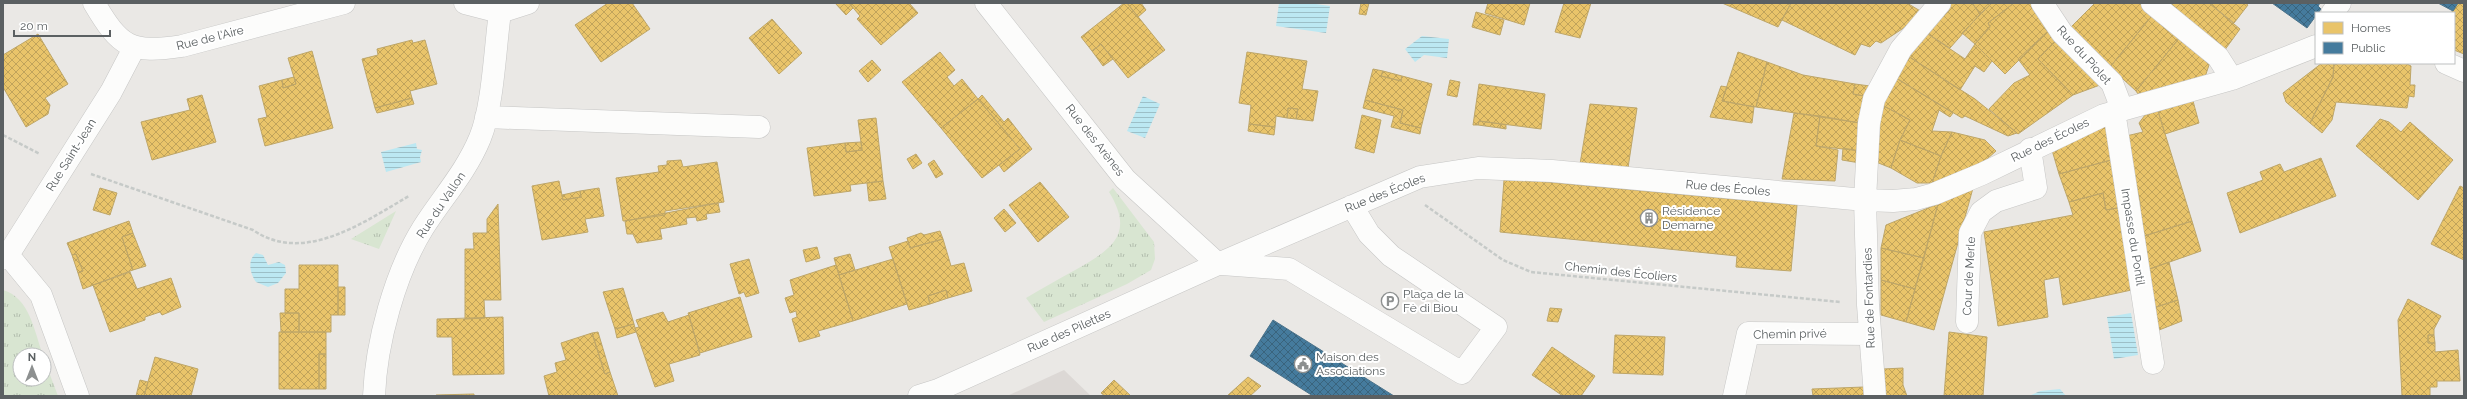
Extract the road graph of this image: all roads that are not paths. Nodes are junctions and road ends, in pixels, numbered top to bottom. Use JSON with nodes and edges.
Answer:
{"nodes":[{"id":1,"x":94,"y":3,"type":"edge"},
{"id":2,"x":344,"y":3,"type":"edge"},
{"id":3,"x":465,"y":3,"type":"edge"},
{"id":4,"x":528,"y":3,"type":"edge"},
{"id":5,"x":986,"y":3,"type":"edge"},
{"id":6,"x":1940,"y":3,"type":"edge"},
{"id":7,"x":2042,"y":3,"type":"edge"},
{"id":8,"x":2152,"y":3,"type":"edge"},
{"id":9,"x":2340,"y":3,"type":"edge"},
{"id":10,"x":500,"y":12,"type":"junction"},
{"id":11,"x":2333,"y":12,"type":"edge"},
{"id":12,"x":2315,"y":46,"type":"edge"},
{"id":13,"x":134,"y":48,"type":"junction"},
{"id":14,"x":2448,"y":64,"type":"edge"},
{"id":15,"x":2464,"y":71,"type":"edge"},
{"id":16,"x":2232,"y":79,"type":"junction"},
{"id":17,"x":2118,"y":110,"type":"junction"},
{"id":18,"x":486,"y":117,"type":"junction"},
{"id":19,"x":759,"y":127,"type":"dead end"},
{"id":20,"x":2030,"y":149,"type":"junction"},
{"id":21,"x":1865,"y":200,"type":"junction"},
{"id":22,"x":1352,"y":206,"type":"junction"},
{"id":23,"x":5,"y":257,"type":"edge"},
{"id":24,"x":1218,"y":264,"type":"junction"},
{"id":25,"x":1967,"y":322,"type":"dead end"},
{"id":26,"x":1870,"y":334,"type":"junction"},
{"id":27,"x":2153,"y":363,"type":"dead end"},
{"id":28,"x":78,"y":396,"type":"edge"},
{"id":29,"x":374,"y":396,"type":"edge"},
{"id":30,"x":919,"y":396,"type":"edge"},
{"id":31,"x":1734,"y":396,"type":"edge"},
{"id":32,"x":1875,"y":396,"type":"edge"}],
"edges":[{"from":1,"to":13,"type":"street"},
{"from":2,"to":13,"type":"street","name":"Rue de l'Aire"},
{"from":3,"to":10,"type":"street"},
{"from":4,"to":10,"type":"street"},
{"from":5,"to":24,"type":"street","name":"Rue des Arènes"},
{"from":6,"to":21,"type":"street","name":"Rue de Fontardies"},
{"from":7,"to":17,"type":"street","name":"Rue du Piolet"},
{"from":8,"to":16,"type":"street"},
{"from":9,"to":11,"type":"street"},
{"from":10,"to":18,"type":"street","name":"Rue du Vallon"},
{"from":12,"to":16,"type":"street","name":"Rue des Écoles"},
{"from":13,"to":23,"type":"street","name":"Rue Saint-Jean"},
{"from":14,"to":15,"type":"street"},
{"from":16,"to":17,"type":"street","name":"Rue des Écoles"},
{"from":17,"to":20,"type":"street","name":"Rue des Écoles"},
{"from":17,"to":27,"type":"street","name":"Impasse du Pontil"},
{"from":18,"to":19,"type":"street"},
{"from":18,"to":29,"type":"street","name":"Rue du Vallon"},
{"from":20,"to":21,"type":"street","name":"Rue des Écoles"},
{"from":20,"to":25,"type":"street","name":"Cour de Merle"},
{"from":21,"to":22,"type":"street","name":"Rue des Écoles"},
{"from":21,"to":26,"type":"street","name":"Rue de Fontardies"},
{"from":22,"to":24,"type":"street","name":"Rue des Écoles"},
{"from":22,"to":24,"type":"street"},
{"from":23,"to":28,"type":"street"},
{"from":24,"to":30,"type":"street","name":"Rue des Pilettes"},
{"from":26,"to":31,"type":"street","name":"Chemin privé"},
{"from":26,"to":32,"type":"street","name":"Rue de Fontardies"}]}
